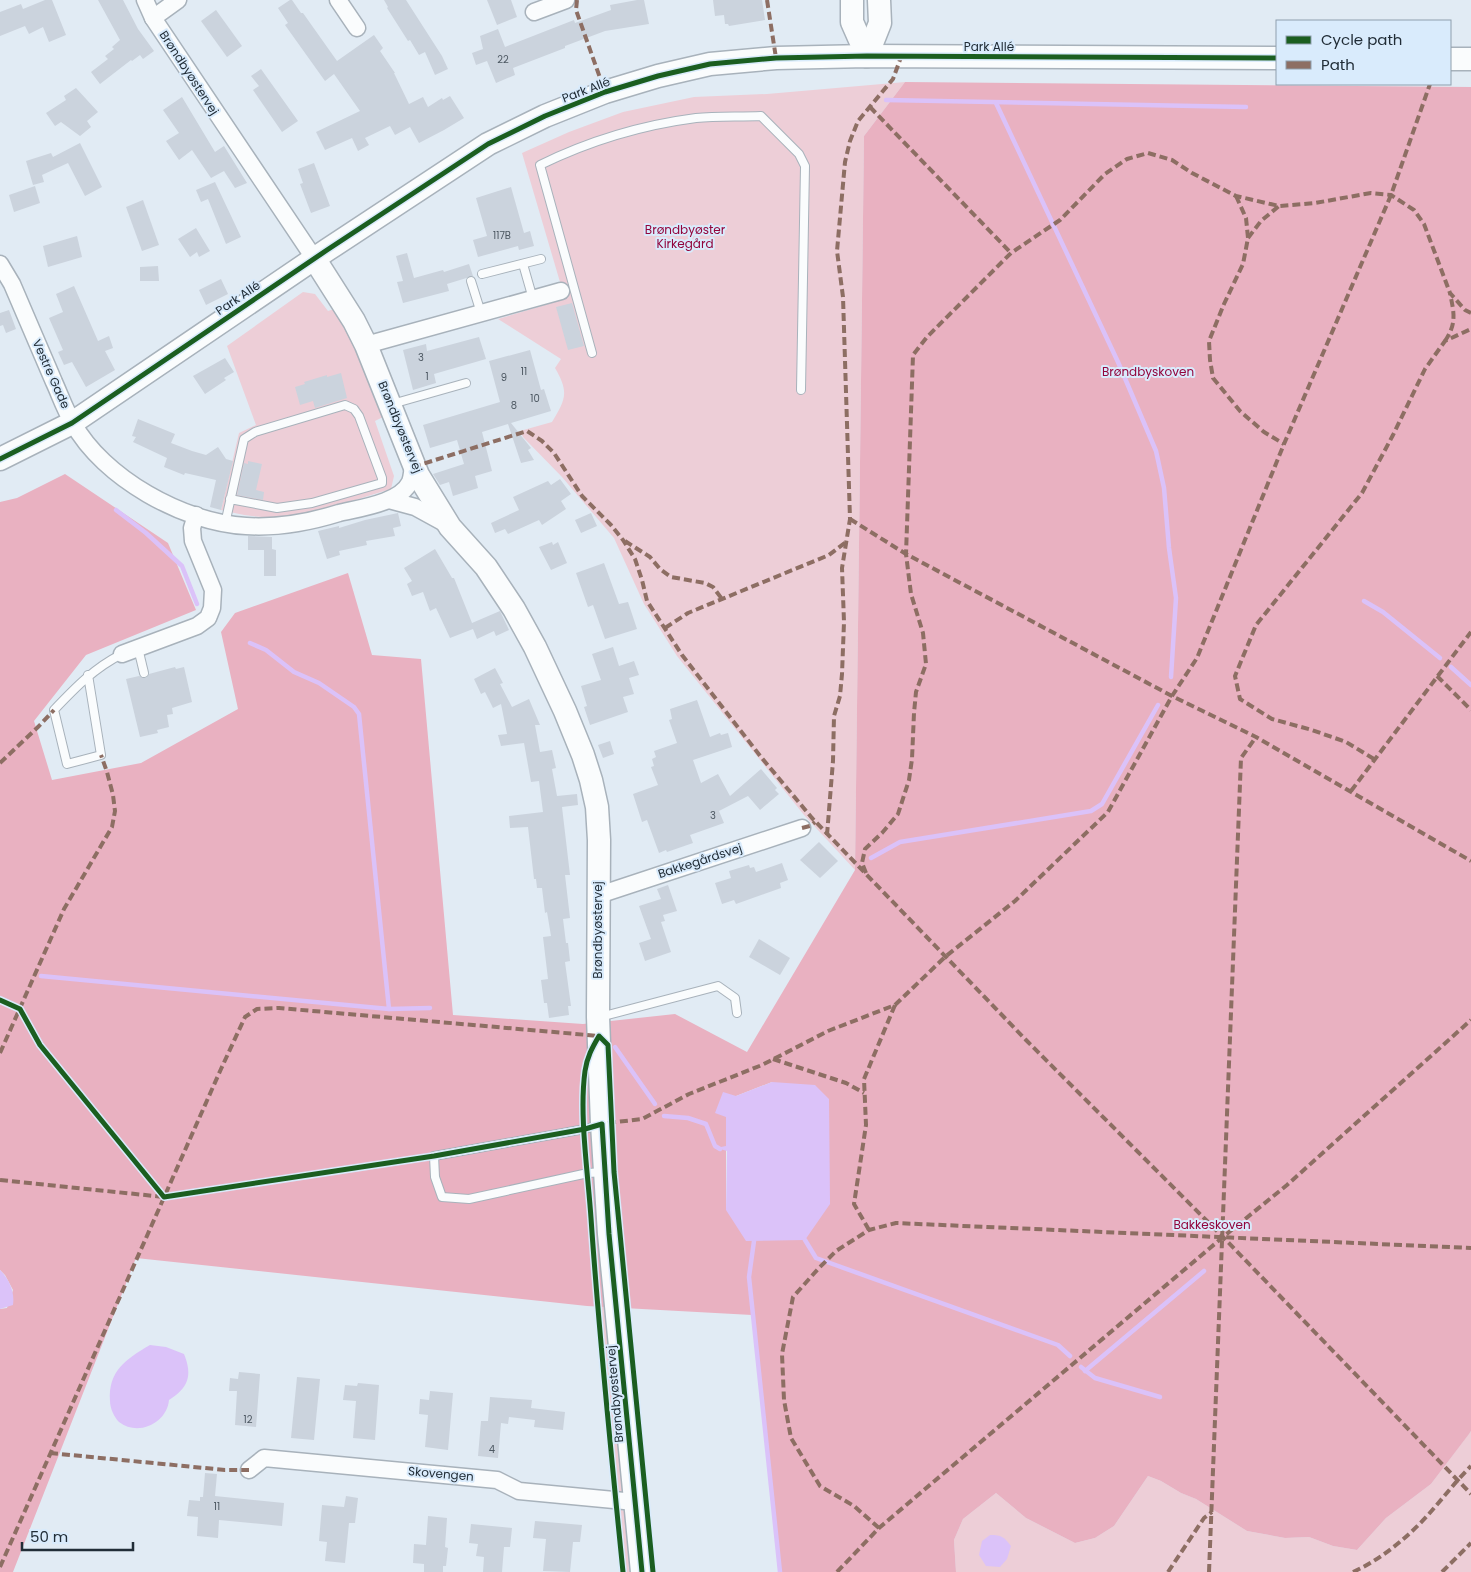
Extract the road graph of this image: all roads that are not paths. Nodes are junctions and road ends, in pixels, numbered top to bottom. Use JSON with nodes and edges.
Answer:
{"nodes":[{"id":1,"x":145,"y":0,"type":"edge"},
{"id":2,"x":178,"y":0,"type":"edge"},
{"id":3,"x":338,"y":0,"type":"edge"},
{"id":4,"x":566,"y":0,"type":"edge"},
{"id":5,"x":852,"y":0,"type":"edge"},
{"id":6,"x":879,"y":0,"type":"edge"},
{"id":7,"x":534,"y":12,"type":"dead end"},
{"id":8,"x":153,"y":18,"type":"junction"},
{"id":9,"x":357,"y":28,"type":"dead end"},
{"id":10,"x":867,"y":56,"type":"junction"},
{"id":11,"x":1276,"y":58,"type":"edge"},
{"id":12,"x":1451,"y":59,"type":"edge"},
{"id":13,"x":1471,"y":59,"type":"edge"},
{"id":14,"x":314,"y":258,"type":"junction"},
{"id":15,"x":541,"y":259,"type":"dead end"},
{"id":16,"x":0,"y":264,"type":"edge"},
{"id":17,"x":523,"y":264,"type":"junction"},
{"id":18,"x":482,"y":274,"type":"dead end"},
{"id":19,"x":471,"y":281,"type":"dead end"},
{"id":20,"x":567,"y":289,"type":"junction"},
{"id":21,"x":533,"y":299,"type":"junction"},
{"id":22,"x":481,"y":314,"type":"junction"},
{"id":23,"x":366,"y":345,"type":"junction"},
{"id":24,"x":592,"y":353,"type":"dead end"},
{"id":25,"x":466,"y":383,"type":"dead end"},
{"id":26,"x":801,"y":390,"type":"dead end"},
{"id":27,"x":390,"y":404,"type":"junction"},
{"id":28,"x":72,"y":423,"type":"junction"},
{"id":29,"x":0,"y":460,"type":"edge"},
{"id":30,"x":413,"y":467,"type":"junction"},
{"id":31,"x":230,"y":499,"type":"junction"},
{"id":32,"x":389,"y":500,"type":"junction"},
{"id":33,"x":196,"y":515,"type":"junction"},
{"id":34,"x":225,"y":524,"type":"junction"},
{"id":35,"x":450,"y":527,"type":"junction"},
{"id":36,"x":138,"y":648,"type":"junction"},
{"id":37,"x":122,"y":654,"type":"joint"},
{"id":38,"x":144,"y":673,"type":"dead end"},
{"id":39,"x":88,"y":675,"type":"junction"},
{"id":40,"x":802,"y":828,"type":"dead end"},
{"id":41,"x":599,"y":895,"type":"junction"},
{"id":42,"x":737,"y":1012,"type":"dead end"},
{"id":43,"x":598,"y":1017,"type":"junction"},
{"id":44,"x":602,"y":1124,"type":"junction"},
{"id":45,"x":606,"y":1172,"type":"junction"},
{"id":46,"x":249,"y":1470,"type":"dead end"},
{"id":47,"x":635,"y":1502,"type":"junction"},
{"id":48,"x":642,"y":1572,"type":"edge"}],
"edges":[{"from":1,"to":8,"type":"street","name":"Brøndbyøstervej"},
{"from":2,"to":8,"type":"street"},
{"from":3,"to":9,"type":"street"},
{"from":4,"to":7,"type":"street"},
{"from":5,"to":10,"type":"street"},
{"from":6,"to":10,"type":"street"},
{"from":8,"to":14,"type":"street","name":"Brøndbyøstervej"},
{"from":10,"to":11,"type":"street","name":"Park Allé"},
{"from":10,"to":14,"type":"street","name":"Park Allé"},
{"from":12,"to":13,"type":"street"},
{"from":14,"to":23,"type":"street","name":"Brøndbyøstervej"},
{"from":14,"to":28,"type":"street","name":"Park Allé"},
{"from":15,"to":17,"type":"lane"},
{"from":16,"to":28,"type":"street","name":"Vestre Gade"},
{"from":17,"to":18,"type":"lane"},
{"from":17,"to":21,"type":"lane"},
{"from":19,"to":22,"type":"lane"},
{"from":20,"to":21,"type":"street"},
{"from":20,"to":24,"type":"lane"},
{"from":20,"to":26,"type":"lane"},
{"from":21,"to":22,"type":"street"},
{"from":22,"to":23,"type":"street"},
{"from":23,"to":27,"type":"street","name":"Brøndbyøstervej"},
{"from":25,"to":27,"type":"lane"},
{"from":27,"to":30,"type":"street","name":"Brøndbyøstervej"},
{"from":28,"to":29,"type":"street","name":"Park Allé"},
{"from":28,"to":33,"type":"street","name":"Vestre Gade"},
{"from":30,"to":32,"type":"street","name":"Vestre Gade"},
{"from":30,"to":35,"type":"street","name":"Brøndbyøstervej"},
{"from":31,"to":31,"type":"lane"},
{"from":31,"to":34,"type":"lane"},
{"from":32,"to":34,"type":"street","name":"Vestre Gade"},
{"from":32,"to":35,"type":"street","name":"Vestre Gade"},
{"from":33,"to":34,"type":"street","name":"Vestre Gade"},
{"from":33,"to":36,"type":"street"},
{"from":35,"to":41,"type":"street","name":"Brøndbyøstervej"},
{"from":36,"to":37,"type":"street"},
{"from":36,"to":38,"type":"lane"},
{"from":37,"to":39,"type":"lane"},
{"from":39,"to":39,"type":"lane"},
{"from":40,"to":41,"type":"street","name":"Bakkegårdsvej"},
{"from":41,"to":43,"type":"street","name":"Brøndbyøstervej"},
{"from":42,"to":43,"type":"lane"},
{"from":43,"to":44,"type":"street","name":"Brøndbyøstervej"},
{"from":44,"to":45,"type":"street","name":"Brøndbyøstervej"},
{"from":44,"to":45,"type":"lane"},
{"from":45,"to":47,"type":"street","name":"Brøndbyøstervej"},
{"from":46,"to":47,"type":"street","name":"Skovengen"},
{"from":47,"to":48,"type":"street","name":"Brøndbyøstervej"}]}
